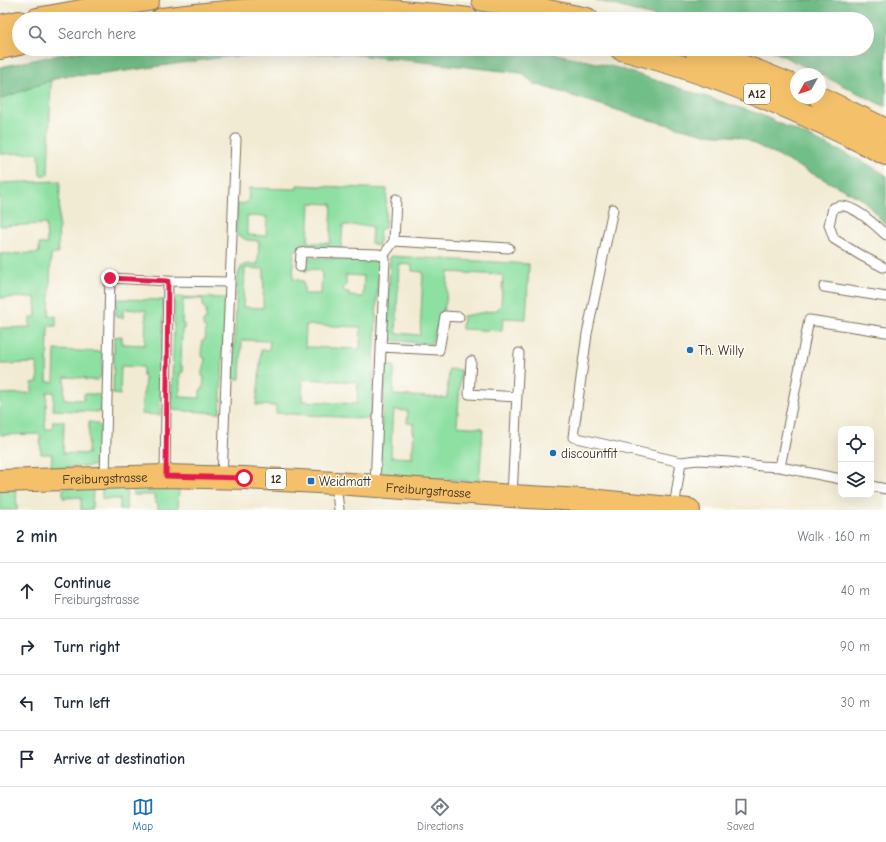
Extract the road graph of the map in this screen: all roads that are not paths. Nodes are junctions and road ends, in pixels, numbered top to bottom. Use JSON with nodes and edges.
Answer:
{"nodes":[{"id":1,"x":148,"y":0,"type":"edge"},
{"id":2,"x":483,"y":0,"type":"edge"},
{"id":3,"x":76,"y":12,"type":"edge"},
{"id":4,"x":240,"y":12,"type":"edge"},
{"id":5,"x":404,"y":12,"type":"edge"},
{"id":6,"x":553,"y":12,"type":"edge"},
{"id":7,"x":12,"y":23,"type":"edge"},
{"id":8,"x":0,"y":26,"type":"edge"},
{"id":9,"x":12,"y":45,"type":"edge"},
{"id":10,"x":0,"y":48,"type":"edge"},
{"id":11,"x":645,"y":56,"type":"edge"},
{"id":12,"x":714,"y":56,"type":"edge"},
{"id":13,"x":790,"y":85,"type":"edge"},
{"id":14,"x":826,"y":101,"type":"edge"},
{"id":15,"x":886,"y":130,"type":"edge"},
{"id":16,"x":236,"y":139,"type":"dead end"},
{"id":17,"x":886,"y":154,"type":"edge"},
{"id":18,"x":396,"y":199,"type":"dead end"},
{"id":19,"x":613,"y":209,"type":"dead end"},
{"id":20,"x":886,"y":235,"type":"edge"},
{"id":21,"x":394,"y":241,"type":"junction"},
{"id":22,"x":509,"y":248,"type":"dead end"},
{"id":23,"x":383,"y":256,"type":"junction"},
{"id":24,"x":300,"y":266,"type":"dead end"},
{"id":25,"x":882,"y":267,"type":"dead end"},
{"id":26,"x":168,"y":281,"type":"junction"},
{"id":27,"x":230,"y":282,"type":"junction"},
{"id":28,"x":824,"y":286,"type":"dead end"},
{"id":29,"x":886,"y":297,"type":"edge"},
{"id":30,"x":459,"y":317,"type":"dead end"},
{"id":31,"x":886,"y":332,"type":"edge"},
{"id":32,"x":381,"y":347,"type":"junction"},
{"id":33,"x":519,"y":353,"type":"dead end"},
{"id":34,"x":471,"y":361,"type":"dead end"},
{"id":35,"x":517,"y":397,"type":"junction"},
{"id":36,"x":681,"y":462,"type":"junction"},
{"id":37,"x":780,"y":467,"type":"junction"},
{"id":38,"x":166,"y":476,"type":"junction"},
{"id":39,"x":222,"y":477,"type":"junction"},
{"id":40,"x":106,"y":478,"type":"junction"},
{"id":41,"x":838,"y":478,"type":"edge"},
{"id":42,"x":0,"y":481,"type":"edge"},
{"id":43,"x":336,"y":483,"type":"junction"},
{"id":44,"x":375,"y":486,"type":"junction"},
{"id":45,"x":874,"y":487,"type":"edge"},
{"id":46,"x":886,"y":489,"type":"edge"},
{"id":47,"x":512,"y":496,"type":"junction"},
{"id":48,"x":577,"y":505,"type":"edge"},
{"id":49,"x":681,"y":509,"type":"edge"},
{"id":50,"x":339,"y":510,"type":"edge"}],
"edges":[{"from":1,"to":3,"type":"main road"},
{"from":2,"to":6,"type":"main road"},
{"from":4,"to":5,"type":"main road"},
{"from":7,"to":8,"type":"main road"},
{"from":9,"to":10,"type":"main road"},
{"from":11,"to":17,"type":"main road","number":"A12"},
{"from":12,"to":13,"type":"main road","number":"A12"},
{"from":14,"to":15,"type":"main road"},
{"from":16,"to":27,"type":"lane"},
{"from":18,"to":21,"type":"lane"},
{"from":19,"to":36,"type":"lane"},
{"from":20,"to":25,"type":"lane"},
{"from":21,"to":22,"type":"lane"},
{"from":21,"to":23,"type":"lane"},
{"from":23,"to":24,"type":"lane"},
{"from":23,"to":32,"type":"lane"},
{"from":26,"to":27,"type":"lane"},
{"from":26,"to":38,"type":"lane"},
{"from":26,"to":40,"type":"lane"},
{"from":27,"to":39,"type":"lane"},
{"from":28,"to":29,"type":"lane"},
{"from":30,"to":32,"type":"lane"},
{"from":31,"to":37,"type":"lane"},
{"from":32,"to":44,"type":"lane"},
{"from":33,"to":35,"type":"lane"},
{"from":34,"to":35,"type":"lane"},
{"from":35,"to":47,"type":"lane"},
{"from":36,"to":37,"type":"lane"},
{"from":36,"to":49,"type":"lane"},
{"from":37,"to":41,"type":"lane"},
{"from":38,"to":39,"type":"main road","name":"Freiburgstrasse","number":"12"},
{"from":38,"to":40,"type":"main road","name":"Freiburgstrasse","number":"12"},
{"from":39,"to":43,"type":"main road","name":"Freiburgstrasse","number":"12"},
{"from":40,"to":42,"type":"main road","name":"Freiburgstrasse","number":"12"},
{"from":43,"to":44,"type":"main road","name":"Freiburgstrasse","number":"12"},
{"from":43,"to":50,"type":"lane"},
{"from":44,"to":47,"type":"main road","name":"Freiburgstrasse","number":"12"},
{"from":45,"to":46,"type":"lane"},
{"from":47,"to":48,"type":"main road","name":"Freiburgstrasse","number":"12"},
{"from":48,"to":49,"type":"main road","name":"Freiburgstrasse","number":"12"}]}
